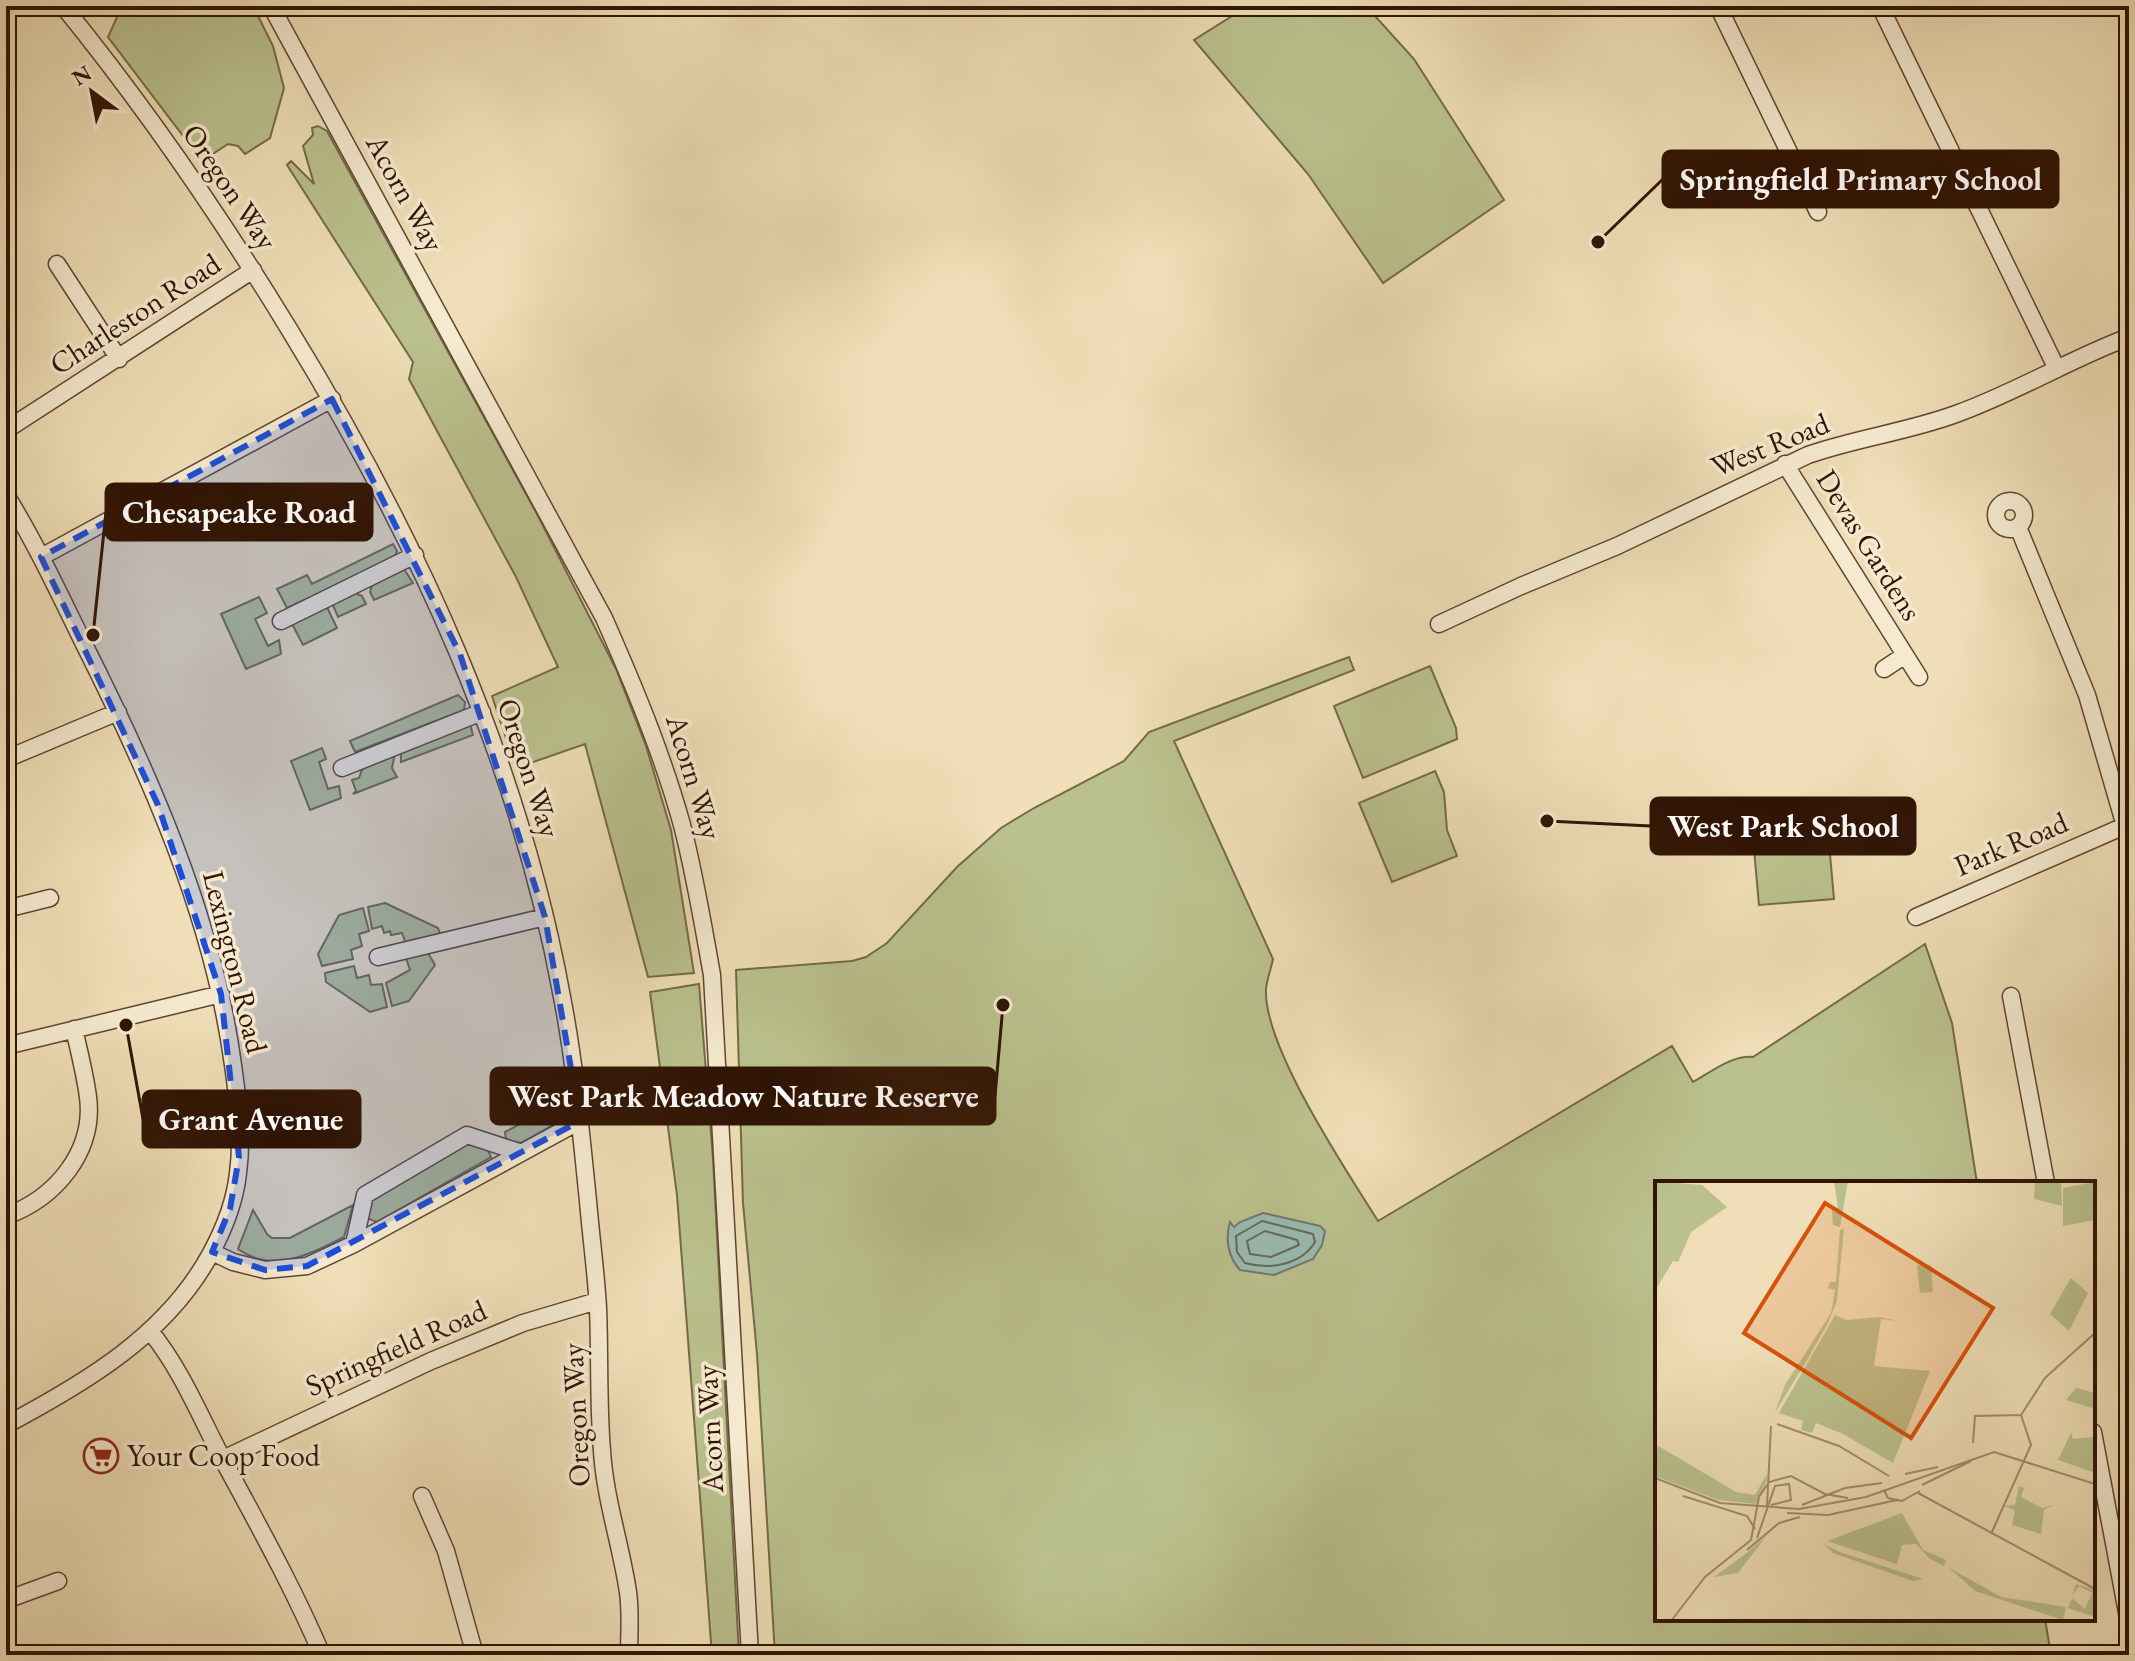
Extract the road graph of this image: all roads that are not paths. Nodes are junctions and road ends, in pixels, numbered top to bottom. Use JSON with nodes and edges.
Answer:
{"nodes":[{"id":1,"x":63,"y":6,"type":"edge"},
{"id":2,"x":271,"y":6,"type":"edge"},
{"id":3,"x":1718,"y":6,"type":"edge"},
{"id":4,"x":1880,"y":6,"type":"edge"},
{"id":5,"x":1825,"y":175,"type":"dead end"},
{"id":6,"x":1805,"y":185,"type":"junction"},
{"id":7,"x":1818,"y":212,"type":"dead end"},
{"id":8,"x":57,"y":264,"type":"dead end"},
{"id":9,"x":253,"y":270,"type":"junction"},
{"id":10,"x":2129,"y":337,"type":"edge"},
{"id":11,"x":119,"y":359,"type":"junction"},
{"id":12,"x":2057,"y":369,"type":"junction"},
{"id":13,"x":332,"y":399,"type":"junction"},
{"id":14,"x":6,"y":430,"type":"edge"},
{"id":15,"x":1785,"y":464,"type":"junction"},
{"id":16,"x":6,"y":495,"type":"edge"},
{"id":17,"x":2018,"y":527,"type":"dead end"},
{"id":18,"x":415,"y":555,"type":"junction"},
{"id":19,"x":41,"y":557,"type":"junction"},
{"id":20,"x":281,"y":621,"type":"dead end"},
{"id":21,"x":1439,"y":624,"type":"dead end"},
{"id":22,"x":1905,"y":655,"type":"junction"},
{"id":23,"x":1884,"y":669,"type":"dead end"},
{"id":24,"x":1919,"y":677,"type":"dead end"},
{"id":25,"x":118,"y":712,"type":"junction"},
{"id":26,"x":482,"y":712,"type":"junction"},
{"id":27,"x":6,"y":759,"type":"edge"},
{"id":28,"x":342,"y":768,"type":"dead end"},
{"id":29,"x":2127,"y":825,"type":"edge"},
{"id":30,"x":50,"y":898,"type":"dead end"},
{"id":31,"x":6,"y":909,"type":"edge"},
{"id":32,"x":545,"y":917,"type":"junction"},
{"id":33,"x":1916,"y":917,"type":"dead end"},
{"id":34,"x":378,"y":957,"type":"dead end"},
{"id":35,"x":221,"y":994,"type":"junction"},
{"id":36,"x":2011,"y":996,"type":"dead end"},
{"id":37,"x":74,"y":1029,"type":"junction"},
{"id":38,"x":7,"y":1043,"type":"edge"},
{"id":39,"x":580,"y":1121,"type":"junction"},
{"id":40,"x":519,"y":1152,"type":"junction"},
{"id":41,"x":2046,"y":1181,"type":"edge"},
{"id":42,"x":6,"y":1216,"type":"edge"},
{"id":43,"x":354,"y":1244,"type":"junction"},
{"id":44,"x":212,"y":1252,"type":"junction"},
{"id":45,"x":597,"y":1301,"type":"junction"},
{"id":46,"x":150,"y":1331,"type":"junction"},
{"id":47,"x":6,"y":1425,"type":"edge"},
{"id":48,"x":2095,"y":1443,"type":"edge"},
{"id":49,"x":223,"y":1459,"type":"junction"},
{"id":50,"x":422,"y":1496,"type":"dead end"},
{"id":51,"x":58,"y":1581,"type":"dead end"},
{"id":52,"x":6,"y":1600,"type":"edge"},
{"id":53,"x":2129,"y":1623,"type":"edge"},
{"id":54,"x":322,"y":1655,"type":"edge"},
{"id":55,"x":475,"y":1655,"type":"edge"},
{"id":56,"x":629,"y":1655,"type":"edge"},
{"id":57,"x":750,"y":1655,"type":"edge"}],
"edges":[{"from":1,"to":9,"type":"street","name":"Oregon Way"},
{"from":2,"to":57,"type":"street","name":"Acorn Way"},
{"from":3,"to":6,"type":"street"},
{"from":4,"to":12,"type":"street"},
{"from":5,"to":6,"type":"street"},
{"from":6,"to":7,"type":"street"},
{"from":8,"to":11,"type":"street"},
{"from":9,"to":11,"type":"street","name":"Charleston Road"},
{"from":9,"to":13,"type":"street","name":"Oregon Way"},
{"from":10,"to":12,"type":"street","name":"West Road"},
{"from":11,"to":14,"type":"street","name":"Charleston Road"},
{"from":12,"to":15,"type":"street","name":"West Road"},
{"from":13,"to":18,"type":"street","name":"Oregon Way"},
{"from":13,"to":19,"type":"street"},
{"from":15,"to":21,"type":"street","name":"West Road"},
{"from":15,"to":22,"type":"street","name":"Devas Gardens"},
{"from":16,"to":19,"type":"street","name":"Lexington Road"},
{"from":17,"to":29,"type":"street"},
{"from":18,"to":20,"type":"street"},
{"from":18,"to":26,"type":"street","name":"Oregon Way"},
{"from":19,"to":25,"type":"street","name":"Lexington Road"},
{"from":22,"to":23,"type":"street","name":"Devas Gardens"},
{"from":22,"to":24,"type":"street","name":"Devas Gardens"},
{"from":25,"to":27,"type":"street"},
{"from":25,"to":35,"type":"street","name":"Lexington Road"},
{"from":26,"to":28,"type":"street"},
{"from":26,"to":32,"type":"street","name":"Oregon Way"},
{"from":29,"to":33,"type":"street","name":"Park Road"},
{"from":30,"to":31,"type":"street"},
{"from":32,"to":34,"type":"street"},
{"from":32,"to":39,"type":"street","name":"Oregon Way"},
{"from":35,"to":37,"type":"street"},
{"from":35,"to":44,"type":"street","name":"Lexington Road"},
{"from":36,"to":41,"type":"street"},
{"from":37,"to":38,"type":"street"},
{"from":37,"to":42,"type":"street"},
{"from":39,"to":40,"type":"street"},
{"from":39,"to":45,"type":"street","name":"Oregon Way"},
{"from":40,"to":43,"type":"street"},
{"from":40,"to":43,"type":"street"},
{"from":43,"to":44,"type":"street"},
{"from":44,"to":46,"type":"street","name":"Lexington Road"},
{"from":45,"to":49,"type":"street","name":"Springfield Road"},
{"from":45,"to":56,"type":"street","name":"Oregon Way"},
{"from":46,"to":47,"type":"street","name":"Lexington Road"},
{"from":46,"to":49,"type":"street"},
{"from":48,"to":53,"type":"street"},
{"from":49,"to":54,"type":"street"},
{"from":50,"to":55,"type":"street"},
{"from":51,"to":52,"type":"street"}]}
